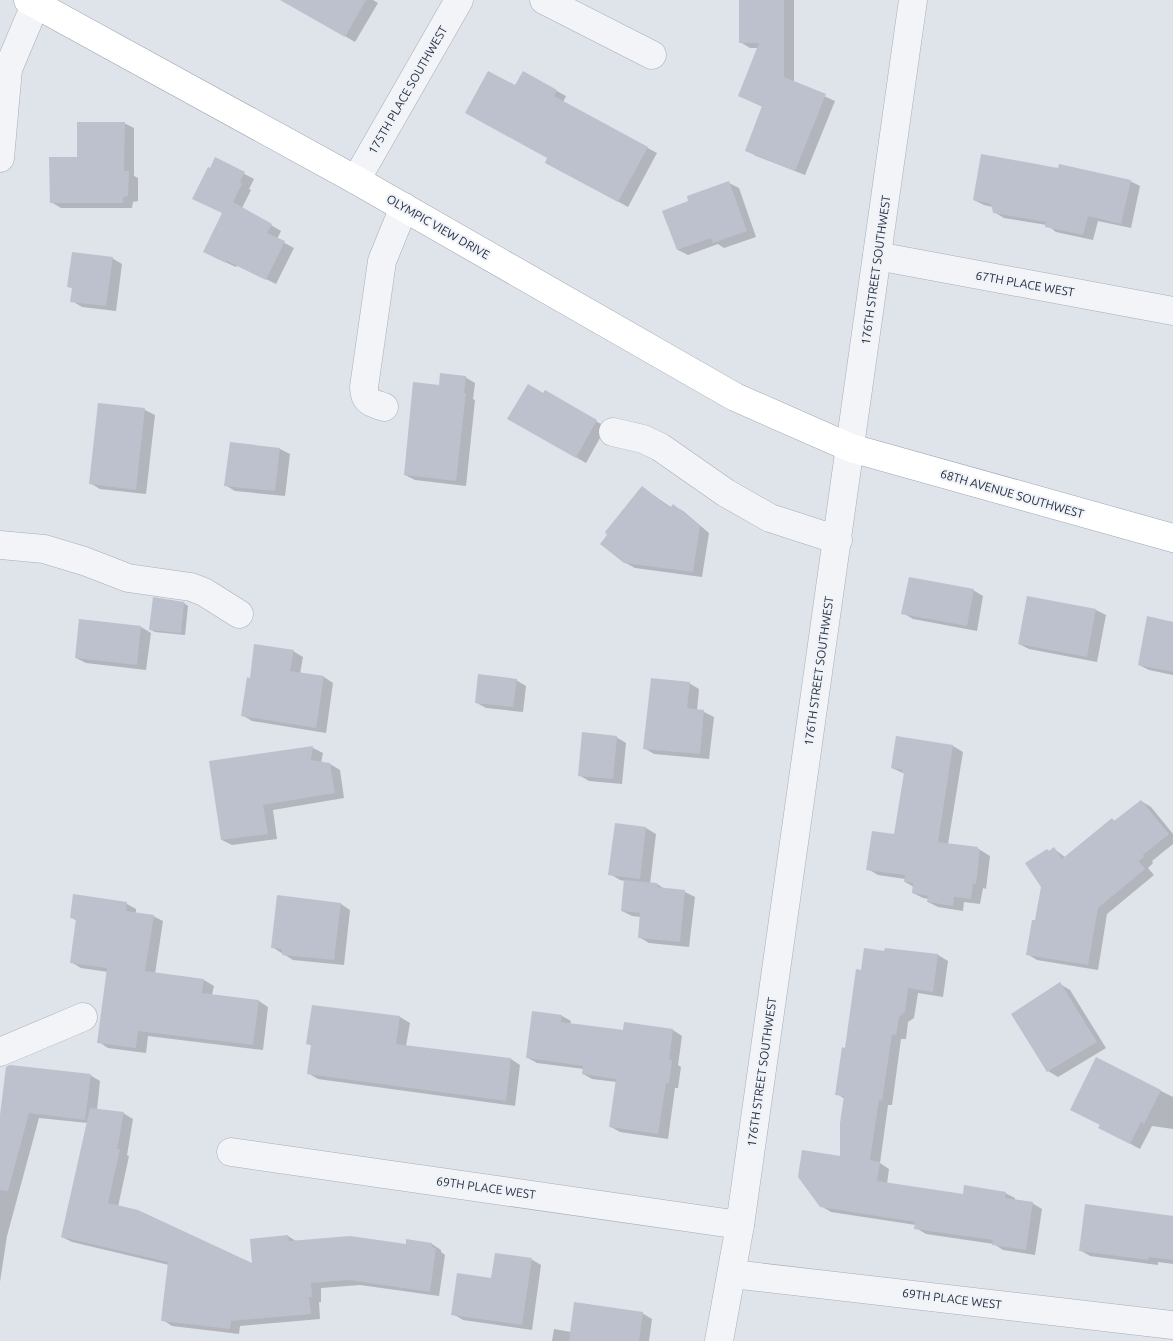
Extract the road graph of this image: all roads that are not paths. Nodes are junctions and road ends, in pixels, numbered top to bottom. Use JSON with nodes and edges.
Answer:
{"nodes":[{"id":1,"x":459,"y":0,"type":"edge"},
{"id":2,"x":544,"y":0,"type":"edge"},
{"id":3,"x":914,"y":0,"type":"edge"},
{"id":4,"x":32,"y":2,"type":"edge"},
{"id":5,"x":652,"y":55,"type":"dead end"},
{"id":6,"x":4,"y":72,"type":"edge"},
{"id":7,"x":0,"y":158,"type":"edge"},
{"id":8,"x":356,"y":180,"type":"junction"},
{"id":9,"x":404,"y":207,"type":"junction"},
{"id":10,"x":878,"y":256,"type":"junction"},
{"id":11,"x":1173,"y":311,"type":"edge"},
{"id":12,"x":384,"y":407,"type":"dead end"},
{"id":13,"x":613,"y":432,"type":"dead end"},
{"id":14,"x":850,"y":448,"type":"junction"},
{"id":15,"x":1173,"y":538,"type":"edge"},
{"id":16,"x":838,"y":540,"type":"junction"},
{"id":17,"x":0,"y":545,"type":"edge"},
{"id":18,"x":238,"y":614,"type":"dead end"},
{"id":19,"x":83,"y":1017,"type":"dead end"},
{"id":20,"x":0,"y":1052,"type":"edge"},
{"id":21,"x":231,"y":1152,"type":"dead end"},
{"id":22,"x":740,"y":1225,"type":"junction"},
{"id":23,"x":732,"y":1274,"type":"junction"},
{"id":24,"x":1173,"y":1325,"type":"edge"},
{"id":25,"x":719,"y":1341,"type":"edge"}],
"edges":[{"from":1,"to":8,"type":"street","name":"175TH PLACE SOUTHWEST"},
{"from":2,"to":5,"type":"street"},
{"from":3,"to":10,"type":"street","name":"176TH STREET SOUTHWEST"},
{"from":4,"to":6,"type":"street"},
{"from":4,"to":8,"type":"main road","name":"OLYMPIC VIEW DRIVE"},
{"from":6,"to":7,"type":"street"},
{"from":8,"to":9,"type":"main road","name":"OLYMPIC VIEW DRIVE"},
{"from":9,"to":12,"type":"street"},
{"from":9,"to":14,"type":"main road","name":"OLYMPIC VIEW DRIVE"},
{"from":10,"to":11,"type":"street","name":"67TH PLACE WEST"},
{"from":10,"to":14,"type":"street","name":"176TH STREET SOUTHWEST"},
{"from":13,"to":16,"type":"street"},
{"from":14,"to":15,"type":"main road","name":"68TH AVENUE SOUTHWEST"},
{"from":14,"to":16,"type":"street","name":"176TH STREET SOUTHWEST"},
{"from":16,"to":22,"type":"street","name":"176TH STREET SOUTHWEST"},
{"from":17,"to":18,"type":"street"},
{"from":19,"to":20,"type":"street"},
{"from":21,"to":22,"type":"street","name":"69TH PLACE WEST"},
{"from":22,"to":23,"type":"street","name":"176TH STREET SOUTHWEST"},
{"from":23,"to":24,"type":"street","name":"69TH PLACE WEST"},
{"from":23,"to":25,"type":"street","name":"176TH STREET SOUTHWEST"}]}
